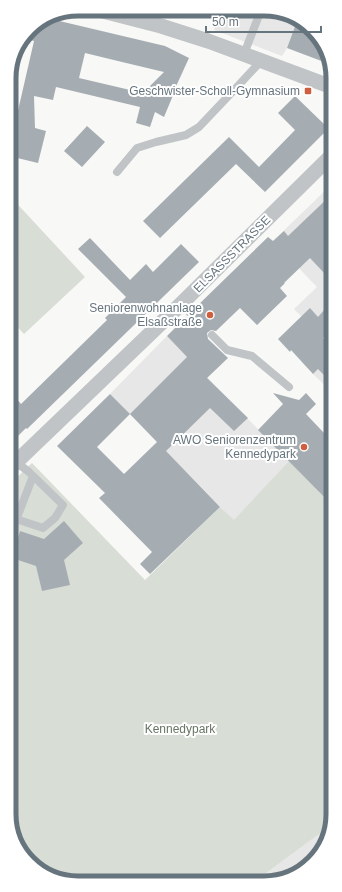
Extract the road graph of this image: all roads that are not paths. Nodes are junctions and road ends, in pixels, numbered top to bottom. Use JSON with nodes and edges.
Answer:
{"nodes":[{"id":1,"x":122,"y":16,"type":"edge"},
{"id":2,"x":260,"y":16,"type":"edge"},
{"id":3,"x":244,"y":54,"type":"junction"},
{"id":4,"x":260,"y":61,"type":"junction"},
{"id":5,"x":326,"y":85,"type":"edge"},
{"id":6,"x":326,"y":168,"type":"edge"},
{"id":7,"x":117,"y":172,"type":"dead end"},
{"id":8,"x":212,"y":335,"type":"dead end"},
{"id":9,"x":289,"y":387,"type":"dead end"},
{"id":10,"x":16,"y":458,"type":"edge"},
{"id":11,"x":16,"y":465,"type":"edge"},
{"id":12,"x":33,"y":476,"type":"junction"},
{"id":13,"x":16,"y":519,"type":"joint"}],
"edges":[{"from":1,"to":3,"type":"street"},
{"from":2,"to":3,"type":"lane"},
{"from":3,"to":4,"type":"street"},
{"from":4,"to":5,"type":"street"},
{"from":4,"to":7,"type":"lane"},
{"from":6,"to":10,"type":"street","name":"ELSASSSTRASSE"},
{"from":8,"to":9,"type":"lane"},
{"from":11,"to":12,"type":"lane"},
{"from":12,"to":13,"type":"lane"},
{"from":12,"to":13,"type":"lane"}]}
